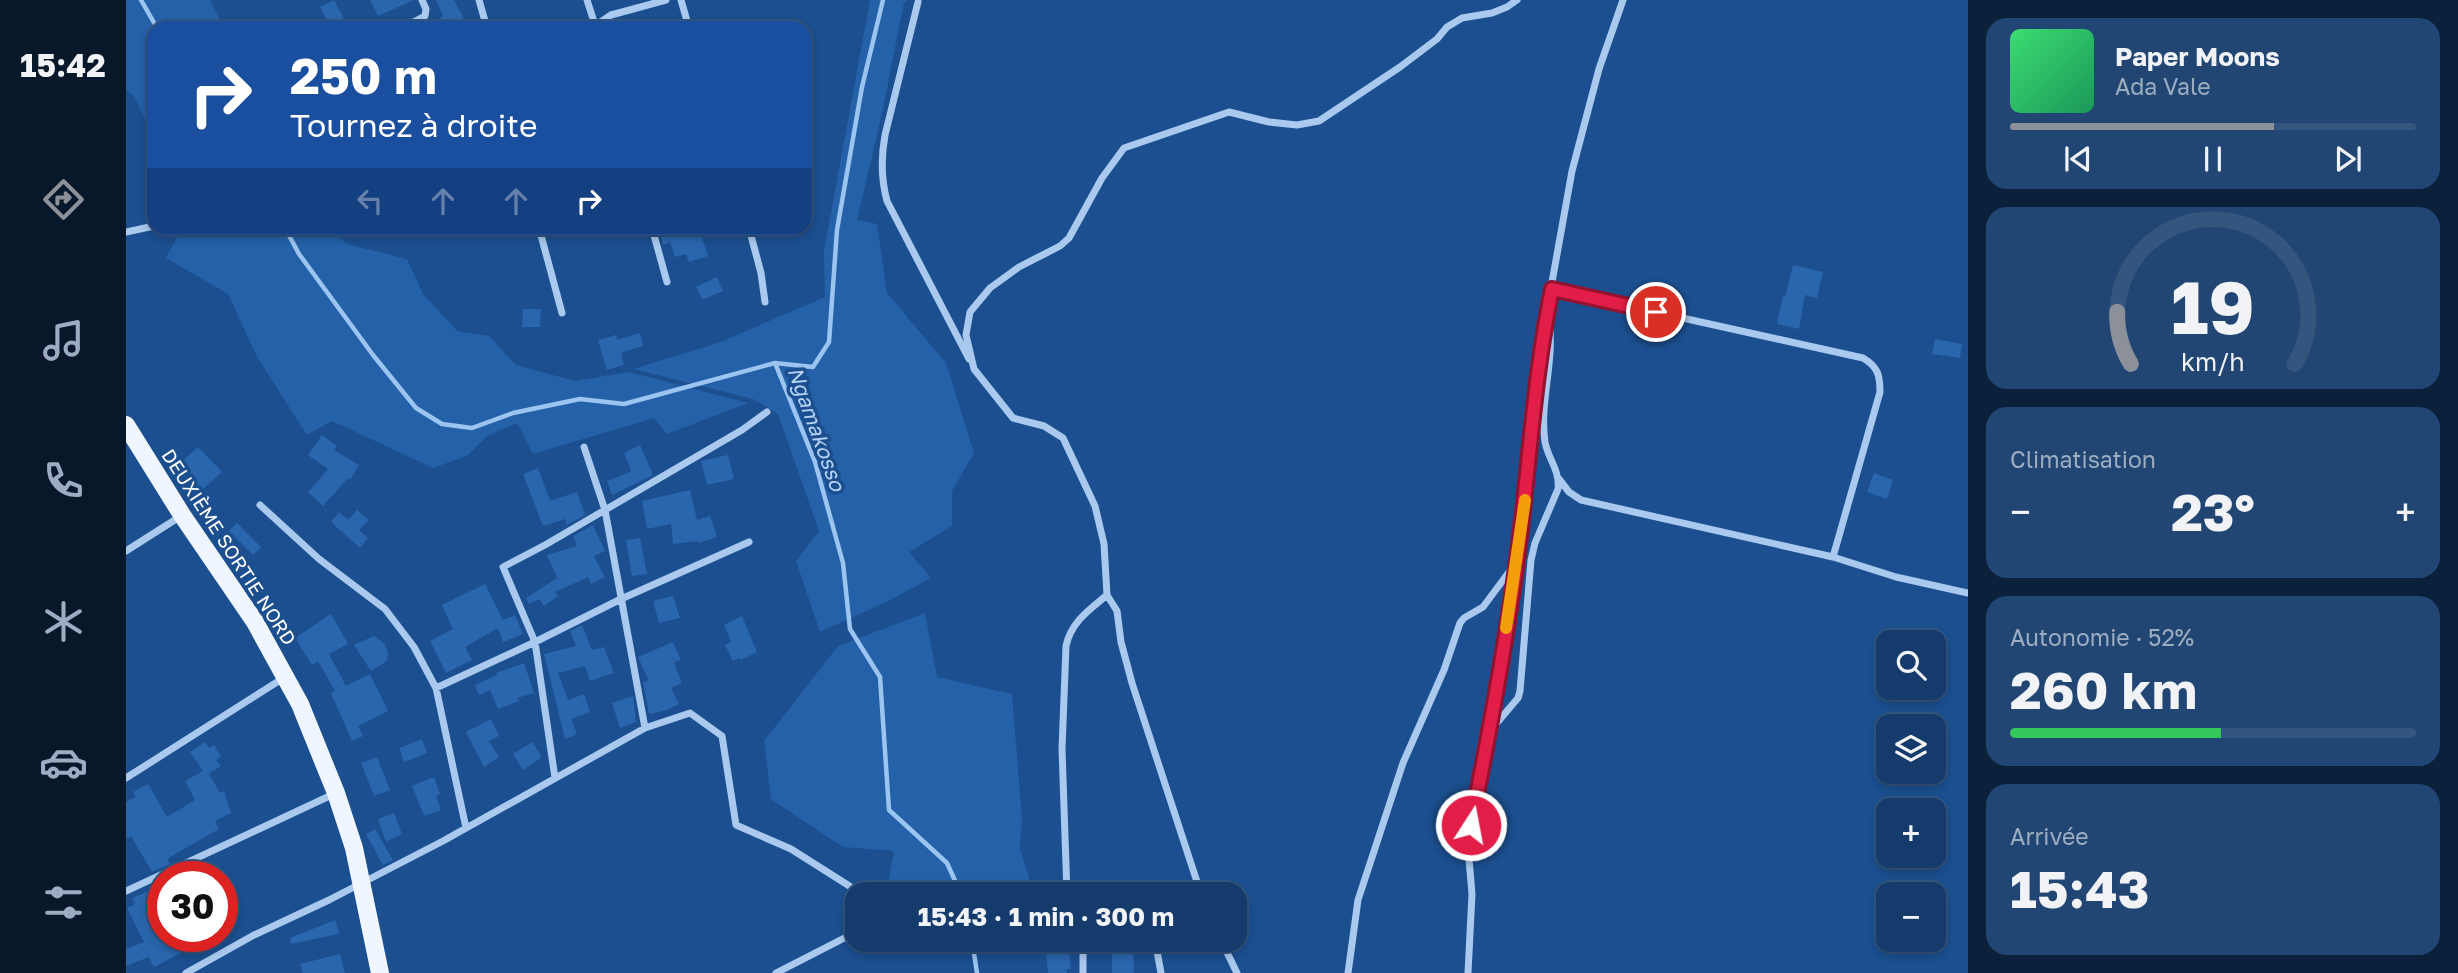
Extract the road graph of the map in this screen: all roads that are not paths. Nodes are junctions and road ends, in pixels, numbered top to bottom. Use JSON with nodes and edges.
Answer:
{"nodes":[{"id":1,"x":422,"y":0,"type":"edge"},
{"id":2,"x":479,"y":0,"type":"edge"},
{"id":3,"x":587,"y":0,"type":"edge"},
{"id":4,"x":666,"y":0,"type":"edge"},
{"id":5,"x":681,"y":0,"type":"edge"},
{"id":6,"x":1517,"y":0,"type":"edge"},
{"id":7,"x":1623,"y":0,"type":"edge"},
{"id":8,"x":918,"y":2,"type":"dead end"},
{"id":9,"x":415,"y":21,"type":"edge"},
{"id":10,"x":485,"y":21,"type":"edge"},
{"id":11,"x":592,"y":21,"type":"edge"},
{"id":12,"x":602,"y":21,"type":"edge"},
{"id":13,"x":688,"y":21,"type":"edge"},
{"id":14,"x":147,"y":228,"type":"edge"},
{"id":15,"x":126,"y":232,"type":"edge"},
{"id":16,"x":541,"y":235,"type":"edge"},
{"id":17,"x":654,"y":235,"type":"edge"},
{"id":18,"x":751,"y":235,"type":"edge"},
{"id":19,"x":667,"y":282,"type":"dead end"},
{"id":20,"x":1552,"y":289,"type":"junction"},
{"id":21,"x":765,"y":302,"type":"dead end"},
{"id":22,"x":1548,"y":310,"type":"junction"},
{"id":23,"x":562,"y":313,"type":"dead end"},
{"id":24,"x":974,"y":369,"type":"junction"},
{"id":25,"x":767,"y":412,"type":"dead end"},
{"id":26,"x":126,"y":425,"type":"edge"},
{"id":27,"x":584,"y":447,"type":"dead end"},
{"id":28,"x":1559,"y":479,"type":"junction"},
{"id":29,"x":261,"y":505,"type":"dead end"},
{"id":30,"x":605,"y":510,"type":"junction"},
{"id":31,"x":182,"y":516,"type":"junction"},
{"id":32,"x":749,"y":542,"type":"dead end"},
{"id":33,"x":126,"y":551,"type":"edge"},
{"id":34,"x":1833,"y":557,"type":"junction"},
{"id":35,"x":1517,"y":561,"type":"junction"},
{"id":36,"x":1968,"y":593,"type":"edge"},
{"id":37,"x":1107,"y":594,"type":"junction"},
{"id":38,"x":621,"y":599,"type":"junction"},
{"id":39,"x":535,"y":642,"type":"junction"},
{"id":40,"x":285,"y":677,"type":"junction"},
{"id":41,"x":436,"y":688,"type":"junction"},
{"id":42,"x":645,"y":728,"type":"junction"},
{"id":43,"x":1490,"y":732,"type":"junction"},
{"id":44,"x":126,"y":778,"type":"edge"},
{"id":45,"x":555,"y":778,"type":"junction"},
{"id":46,"x":336,"y":793,"type":"junction"},
{"id":47,"x":466,"y":828,"type":"junction"},
{"id":48,"x":1066,"y":882,"type":"edge"},
{"id":49,"x":1197,"y":882,"type":"edge"},
{"id":50,"x":361,"y":883,"type":"junction"},
{"id":51,"x":845,"y":883,"type":"edge"},
{"id":52,"x":126,"y":891,"type":"edge"},
{"id":53,"x":845,"y":938,"type":"edge"},
{"id":54,"x":1083,"y":952,"type":"edge"},
{"id":55,"x":1157,"y":952,"type":"edge"},
{"id":56,"x":1227,"y":952,"type":"edge"},
{"id":57,"x":186,"y":973,"type":"edge"},
{"id":58,"x":380,"y":973,"type":"edge"},
{"id":59,"x":776,"y":973,"type":"edge"},
{"id":60,"x":1083,"y":973,"type":"edge"},
{"id":61,"x":1161,"y":973,"type":"edge"},
{"id":62,"x":1237,"y":973,"type":"edge"},
{"id":63,"x":1348,"y":973,"type":"edge"},
{"id":64,"x":1468,"y":973,"type":"edge"}],
"edges":[{"from":1,"to":9,"type":"street"},
{"from":2,"to":10,"type":"street"},
{"from":3,"to":11,"type":"street"},
{"from":4,"to":12,"type":"street"},
{"from":5,"to":13,"type":"street"},
{"from":6,"to":24,"type":"street"},
{"from":7,"to":20,"type":"street"},
{"from":8,"to":24,"type":"street"},
{"from":14,"to":15,"type":"street"},
{"from":16,"to":23,"type":"street"},
{"from":17,"to":19,"type":"street"},
{"from":18,"to":21,"type":"street"},
{"from":20,"to":22,"type":"street"},
{"from":20,"to":34,"type":"street"},
{"from":22,"to":28,"type":"street"},
{"from":22,"to":35,"type":"street"},
{"from":24,"to":37,"type":"street"},
{"from":25,"to":30,"type":"street"},
{"from":26,"to":31,"type":"main road","name":"DEUXIÈME SORTIE NORD"},
{"from":27,"to":30,"type":"street"},
{"from":28,"to":34,"type":"street"},
{"from":28,"to":43,"type":"street"},
{"from":29,"to":41,"type":"street"},
{"from":30,"to":38,"type":"street"},
{"from":30,"to":39,"type":"street"},
{"from":31,"to":33,"type":"street"},
{"from":31,"to":40,"type":"main road","name":"DEUXIÈME SORTIE NORD"},
{"from":32,"to":38,"type":"street"},
{"from":34,"to":36,"type":"street"},
{"from":35,"to":43,"type":"street"},
{"from":35,"to":63,"type":"street"},
{"from":37,"to":48,"type":"street"},
{"from":37,"to":49,"type":"street"},
{"from":38,"to":39,"type":"street"},
{"from":38,"to":42,"type":"street"},
{"from":39,"to":41,"type":"street"},
{"from":39,"to":45,"type":"street"},
{"from":40,"to":44,"type":"street"},
{"from":40,"to":46,"type":"main road","name":"DEUXIÈME SORTIE NORD"},
{"from":41,"to":47,"type":"street"},
{"from":42,"to":45,"type":"street"},
{"from":42,"to":51,"type":"street"},
{"from":43,"to":64,"type":"street"},
{"from":45,"to":47,"type":"street"},
{"from":46,"to":50,"type":"main road","name":"DEUXIÈME SORTIE NORD"},
{"from":46,"to":52,"type":"street"},
{"from":47,"to":50,"type":"street"},
{"from":50,"to":57,"type":"street"},
{"from":50,"to":58,"type":"main road","name":"DEUXIÈME SORTIE NORD"},
{"from":53,"to":59,"type":"street"},
{"from":54,"to":60,"type":"street"},
{"from":55,"to":61,"type":"street"},
{"from":56,"to":62,"type":"street"}]}
